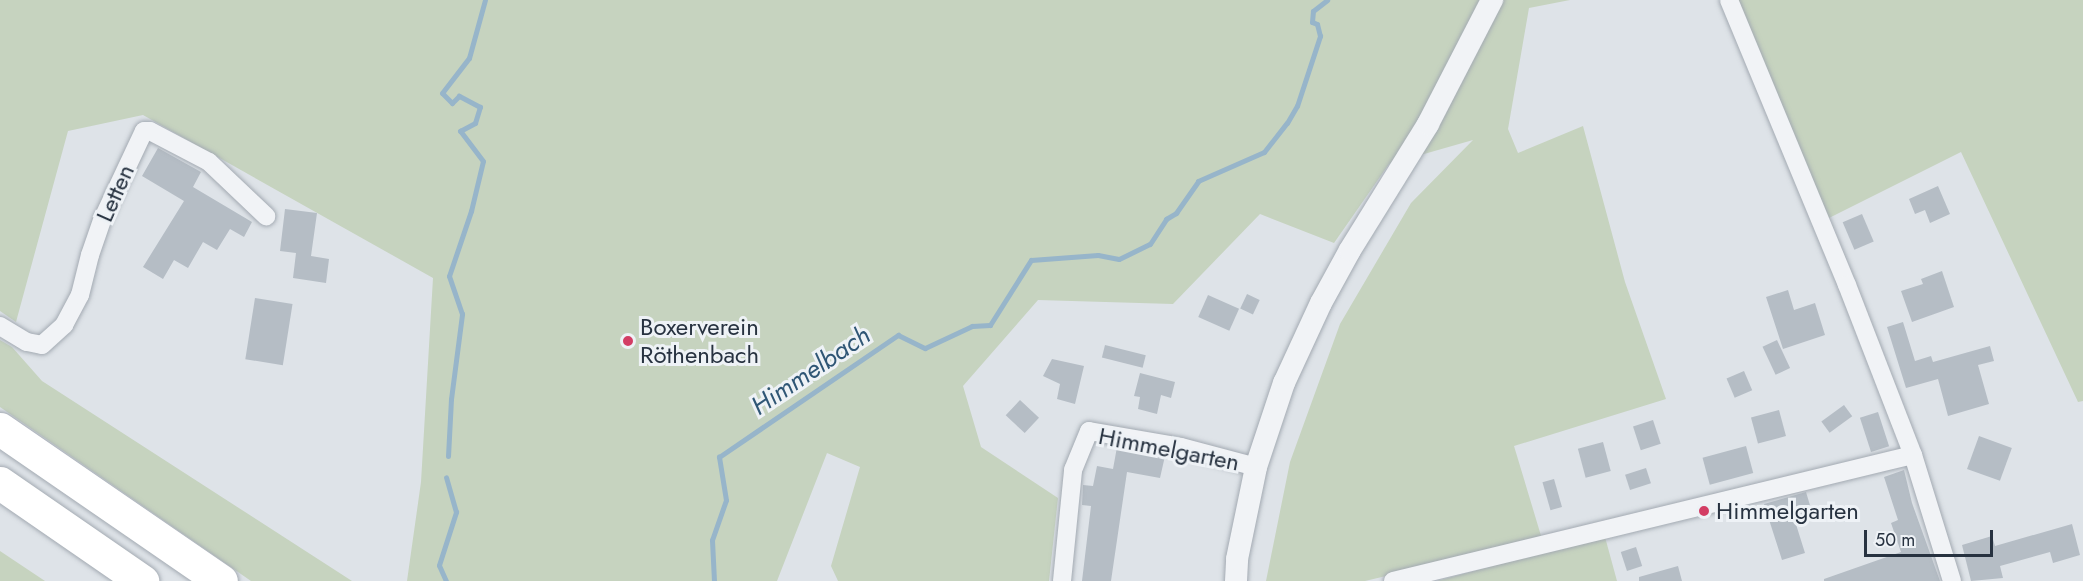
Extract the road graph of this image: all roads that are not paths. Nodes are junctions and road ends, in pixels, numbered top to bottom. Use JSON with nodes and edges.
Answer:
{"nodes":[{"id":1,"x":1492,"y":0,"type":"edge"},
{"id":2,"x":1729,"y":0,"type":"edge"},
{"id":3,"x":266,"y":216,"type":"dead end"},
{"id":4,"x":0,"y":326,"type":"edge"},
{"id":5,"x":0,"y":429,"type":"edge"},
{"id":6,"x":1913,"y":455,"type":"junction"},
{"id":7,"x":1256,"y":467,"type":"junction"},
{"id":8,"x":0,"y":483,"type":"edge"},
{"id":9,"x":142,"y":581,"type":"edge"},
{"id":10,"x":221,"y":581,"type":"edge"},
{"id":11,"x":1062,"y":581,"type":"edge"},
{"id":12,"x":1236,"y":581,"type":"edge"},
{"id":13,"x":1393,"y":581,"type":"edge"},
{"id":14,"x":1952,"y":581,"type":"edge"}],
"edges":[{"from":1,"to":7,"type":"street"},
{"from":2,"to":6,"type":"street"},
{"from":3,"to":4,"type":"street","name":"Letten"},
{"from":5,"to":10,"type":"highway"},
{"from":6,"to":13,"type":"street"},
{"from":6,"to":14,"type":"street"},
{"from":7,"to":11,"type":"street","name":"Himmelgarten"},
{"from":7,"to":12,"type":"street"},
{"from":8,"to":9,"type":"highway"}]}
